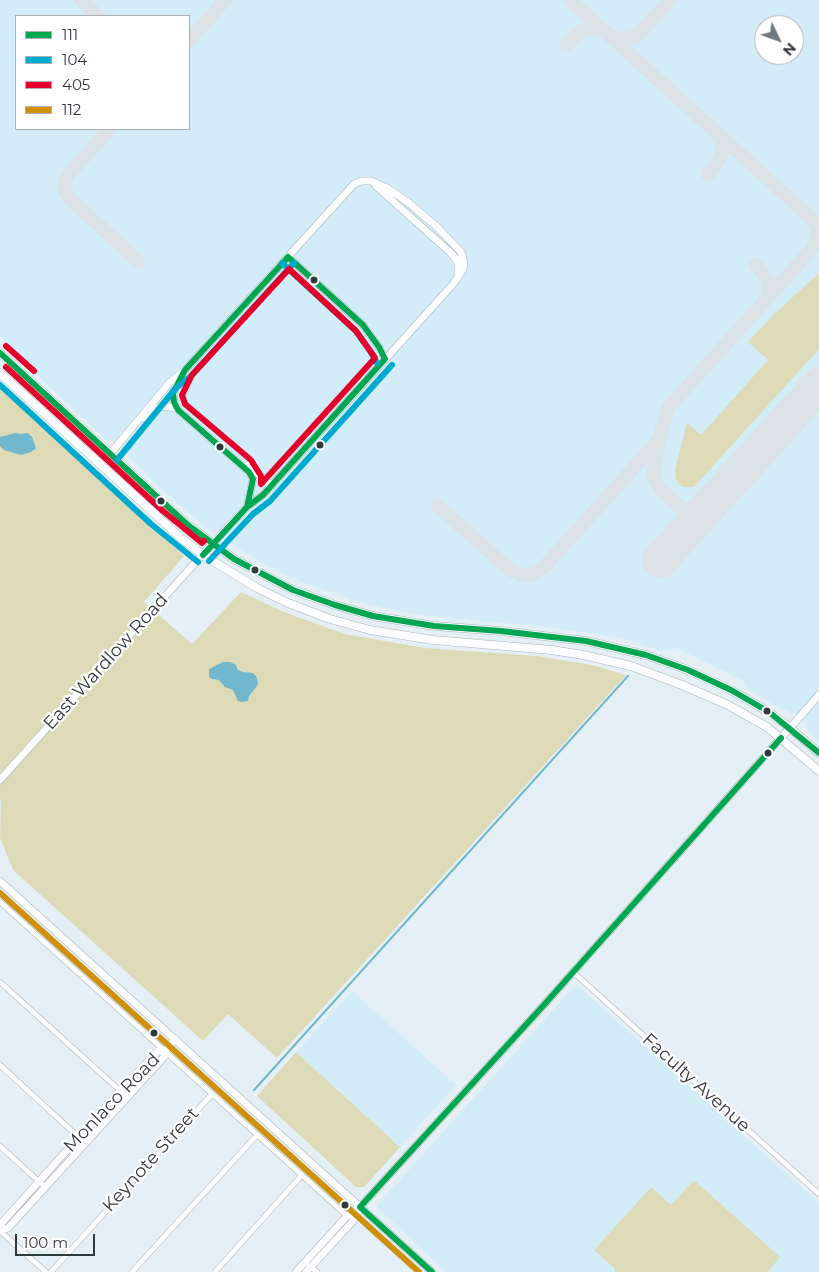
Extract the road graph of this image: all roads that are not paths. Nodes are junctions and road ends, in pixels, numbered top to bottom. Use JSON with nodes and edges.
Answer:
{"nodes":[{"id":1,"x":288,"y":257,"type":"junction"},
{"id":2,"x":0,"y":353,"type":"edge"},
{"id":3,"x":385,"y":359,"type":"junction"},
{"id":4,"x":185,"y":370,"type":"junction"},
{"id":5,"x":0,"y":373,"type":"edge"},
{"id":6,"x":176,"y":408,"type":"junction"},
{"id":7,"x":138,"y":423,"type":"junction"},
{"id":8,"x":110,"y":454,"type":"junction"},
{"id":9,"x":234,"y":458,"type":"junction"},
{"id":10,"x":271,"y":486,"type":"junction"},
{"id":11,"x":247,"y":507,"type":"junction"},
{"id":12,"x":212,"y":544,"type":"junction"},
{"id":13,"x":202,"y":555,"type":"junction"},
{"id":14,"x":646,"y":655,"type":"junction"},
{"id":15,"x":641,"y":669,"type":"junction"},
{"id":16,"x":819,"y":695,"type":"edge"},
{"id":17,"x":790,"y":728,"type":"junction"},
{"id":18,"x":781,"y":738,"type":"junction"},
{"id":19,"x":819,"y":753,"type":"edge"},
{"id":20,"x":819,"y":771,"type":"edge"},
{"id":21,"x":0,"y":780,"type":"edge"},
{"id":22,"x":0,"y":881,"type":"edge"},
{"id":23,"x":0,"y":902,"type":"edge"},
{"id":24,"x":573,"y":972,"type":"junction"},
{"id":25,"x":0,"y":982,"type":"edge"},
{"id":26,"x":175,"y":1039,"type":"junction"},
{"id":27,"x":164,"y":1051,"type":"junction"},
{"id":28,"x":0,"y":1065,"type":"edge"},
{"id":29,"x":120,"y":1091,"type":"junction"},
{"id":30,"x":212,"y":1094,"type":"junction"},
{"id":31,"x":127,"y":1097,"type":"junction"},
{"id":32,"x":257,"y":1135,"type":"junction"},
{"id":33,"x":79,"y":1137,"type":"junction"},
{"id":34,"x":85,"y":1143,"type":"junction"},
{"id":35,"x":0,"y":1146,"type":"edge"},
{"id":36,"x":302,"y":1175,"type":"junction"},
{"id":37,"x":39,"y":1181,"type":"junction"},
{"id":38,"x":45,"y":1187,"type":"junction"},
{"id":39,"x":819,"y":1194,"type":"edge"},
{"id":40,"x":360,"y":1207,"type":"junction"},
{"id":41,"x":350,"y":1218,"type":"junction"},
{"id":42,"x":0,"y":1231,"type":"edge"},
{"id":43,"x":310,"y":1268,"type":"edge"},
{"id":44,"x":46,"y":1272,"type":"edge"},
{"id":45,"x":51,"y":1272,"type":"edge"},
{"id":46,"x":132,"y":1272,"type":"edge"},
{"id":47,"x":214,"y":1272,"type":"edge"},
{"id":48,"x":296,"y":1272,"type":"edge"},
{"id":49,"x":432,"y":1272,"type":"edge"}],
"edges":[{"from":1,"to":3,"type":"street"},
{"from":1,"to":3,"type":"street","name":"East Wardlow Road"},
{"from":1,"to":4,"type":"street"},
{"from":2,"to":8,"type":"main road"},
{"from":3,"to":10,"type":"street","name":"East Wardlow Road"},
{"from":4,"to":6,"type":"street"},
{"from":4,"to":7,"type":"street"},
{"from":5,"to":13,"type":"main road"},
{"from":6,"to":7,"type":"street"},
{"from":6,"to":9,"type":"street"},
{"from":7,"to":8,"type":"street"},
{"from":8,"to":12,"type":"main road"},
{"from":9,"to":10,"type":"street"},
{"from":9,"to":11,"type":"street"},
{"from":10,"to":11,"type":"street","name":"East Wardlow Road"},
{"from":11,"to":12,"type":"street","name":"East Wardlow Road"},
{"from":12,"to":13,"type":"street","name":"East Wardlow Road"},
{"from":12,"to":14,"type":"main road"},
{"from":13,"to":15,"type":"main road"},
{"from":13,"to":21,"type":"street","name":"East Wardlow Road"},
{"from":14,"to":15,"type":"main road"},
{"from":14,"to":17,"type":"main road"},
{"from":15,"to":18,"type":"main road"},
{"from":16,"to":17,"type":"street"},
{"from":17,"to":18,"type":"street"},
{"from":17,"to":19,"type":"main road"},
{"from":18,"to":20,"type":"main road"},
{"from":18,"to":24,"type":"street"},
{"from":22,"to":26,"type":"street"},
{"from":23,"to":27,"type":"street"},
{"from":24,"to":39,"type":"street","name":"Faculty Avenue"},
{"from":24,"to":40,"type":"street"},
{"from":25,"to":29,"type":"street"},
{"from":26,"to":27,"type":"street"},
{"from":26,"to":40,"type":"street"},
{"from":27,"to":29,"type":"street","name":"Monlaco Road"},
{"from":27,"to":30,"type":"street"},
{"from":27,"to":31,"type":"street","name":"Monlaco Road"},
{"from":28,"to":33,"type":"street"},
{"from":29,"to":31,"type":"street"},
{"from":29,"to":33,"type":"street","name":"Monlaco Road"},
{"from":30,"to":32,"type":"street"},
{"from":30,"to":45,"type":"street","name":"Keynote Street"},
{"from":31,"to":34,"type":"street","name":"Monlaco Road"},
{"from":32,"to":36,"type":"street"},
{"from":32,"to":46,"type":"street"},
{"from":33,"to":34,"type":"street"},
{"from":33,"to":37,"type":"street","name":"Monlaco Road"},
{"from":34,"to":38,"type":"street","name":"Monlaco Road"},
{"from":35,"to":37,"type":"street"},
{"from":36,"to":41,"type":"street"},
{"from":36,"to":47,"type":"street"},
{"from":37,"to":38,"type":"street"},
{"from":37,"to":42,"type":"street","name":"Monlaco Road"},
{"from":38,"to":42,"type":"street","name":"Monlaco Road"},
{"from":40,"to":41,"type":"street"},
{"from":40,"to":49,"type":"street"},
{"from":41,"to":43,"type":"street"},
{"from":42,"to":44,"type":"street"},
{"from":43,"to":48,"type":"street"}]}
